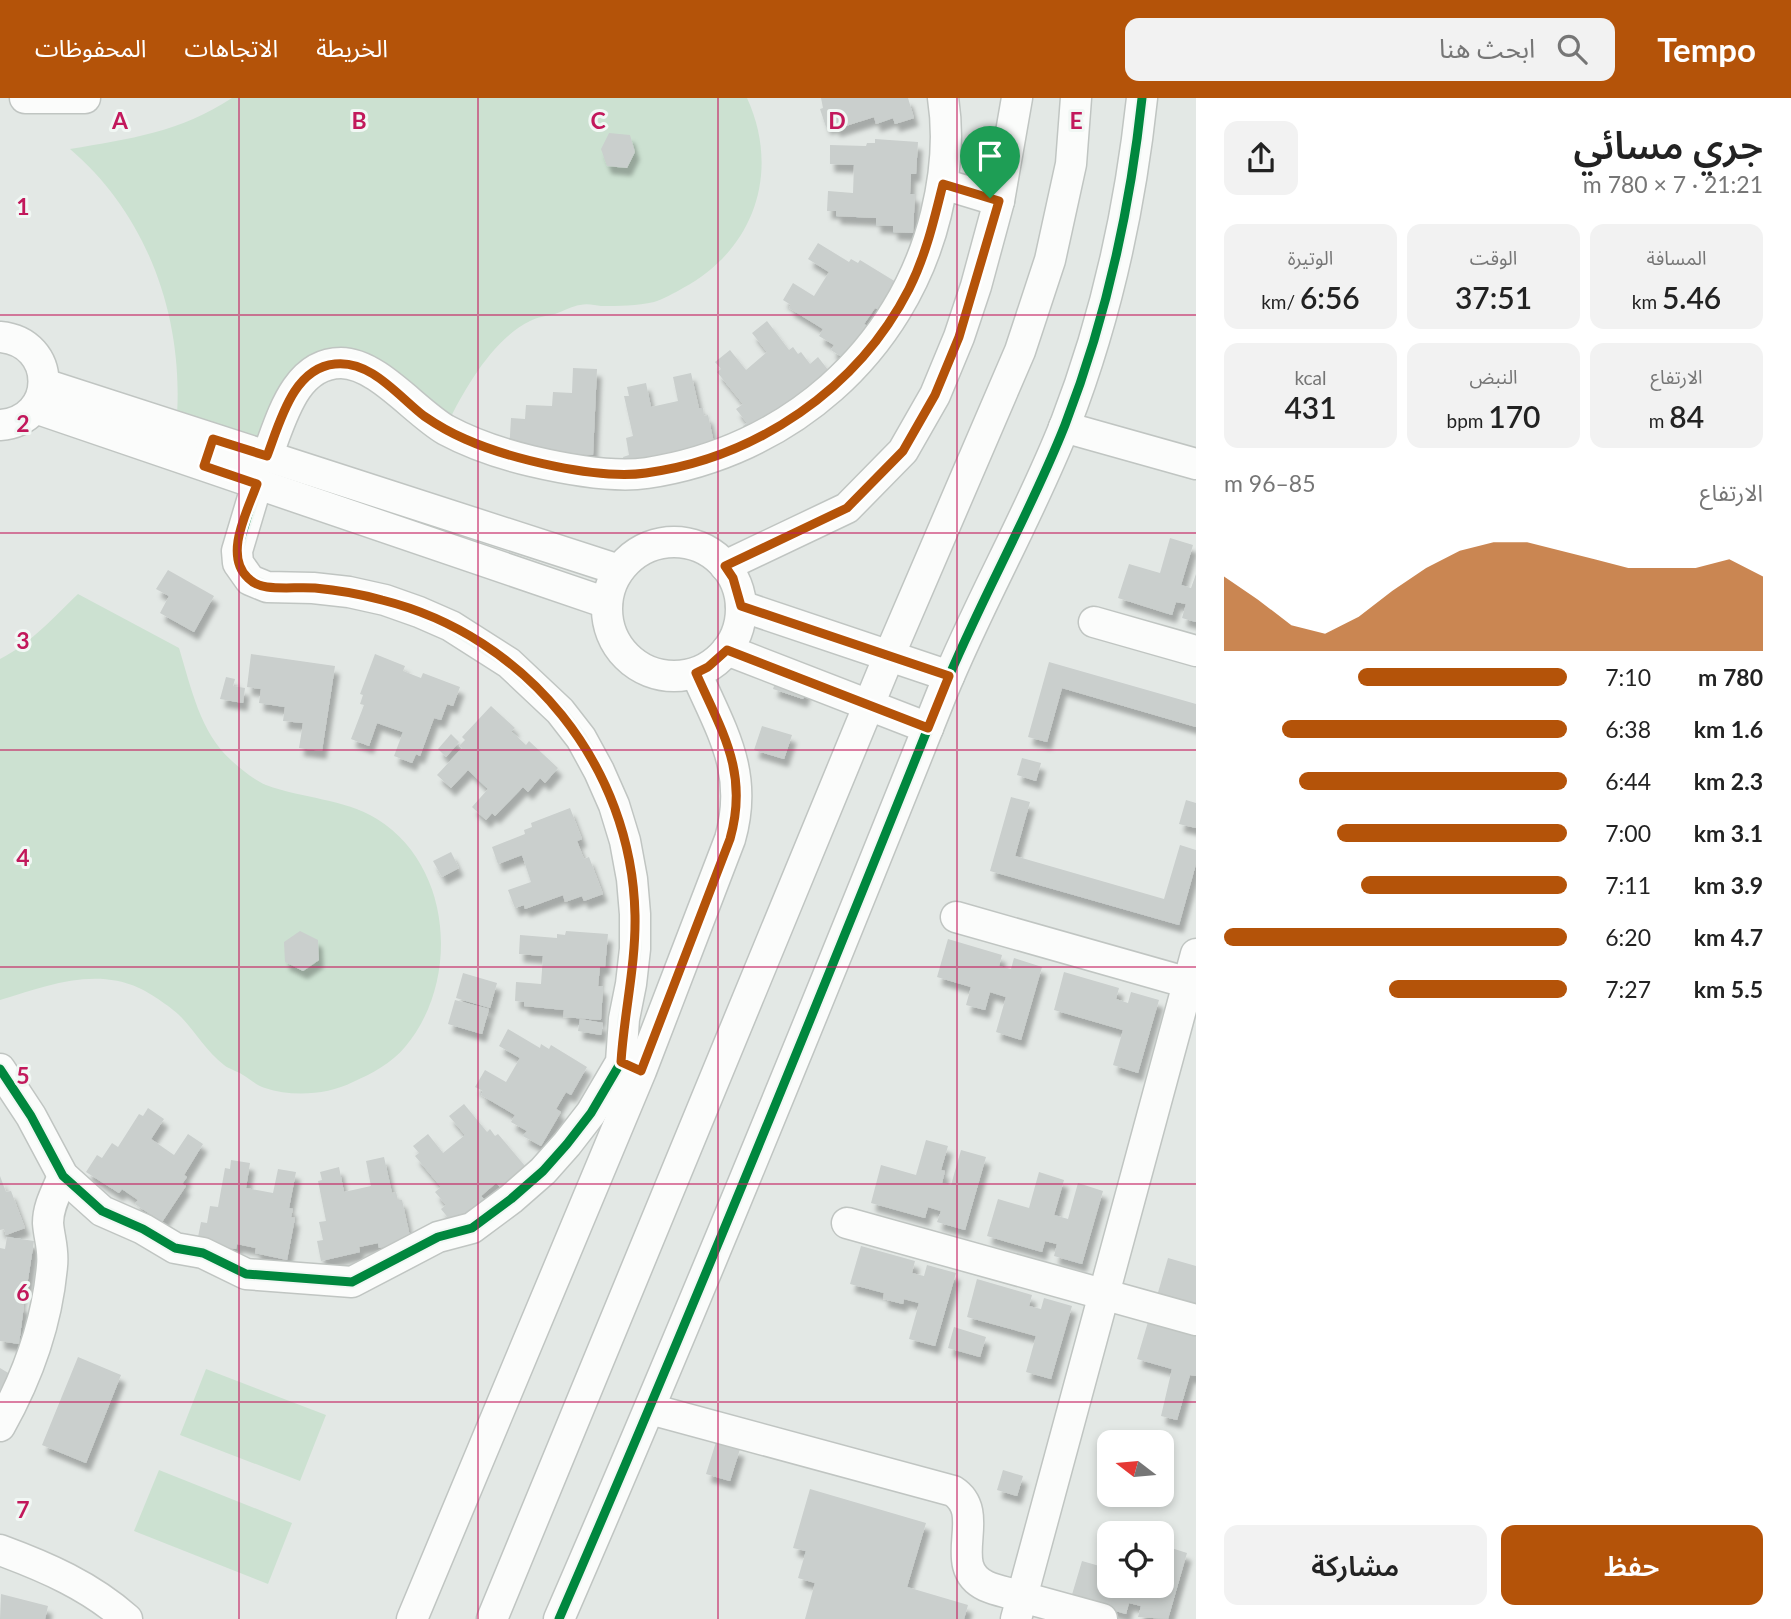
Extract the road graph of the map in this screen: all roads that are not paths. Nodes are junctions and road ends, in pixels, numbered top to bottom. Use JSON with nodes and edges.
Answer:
{"nodes":[{"id":1,"x":25,"y":98,"type":"edge"},
{"id":2,"x":85,"y":98,"type":"edge"},
{"id":3,"x":943,"y":98,"type":"edge"},
{"id":4,"x":1017,"y":98,"type":"edge"},
{"id":5,"x":1076,"y":98,"type":"edge"},
{"id":6,"x":1142,"y":98,"type":"edge"},
{"id":7,"x":943,"y":184,"type":"junction"},
{"id":8,"x":999,"y":201,"type":"junction"},
{"id":9,"x":0,"y":337,"type":"edge"},
{"id":10,"x":40,"y":396,"type":"junction"},
{"id":11,"x":0,"y":425,"type":"edge"},
{"id":12,"x":1064,"y":427,"type":"junction"},
{"id":13,"x":209,"y":452,"type":"junction"},
{"id":14,"x":267,"y":456,"type":"junction"},
{"id":15,"x":1196,"y":464,"type":"edge"},
{"id":16,"x":257,"y":484,"type":"junction"},
{"id":17,"x":725,"y":566,"type":"junction"},
{"id":18,"x":619,"y":570,"type":"junction"},
{"id":19,"x":607,"y":603,"type":"junction"},
{"id":20,"x":741,"y":606,"type":"junction"},
{"id":21,"x":1094,"y":622,"type":"dead end"},
{"id":22,"x":727,"y":650,"type":"junction"},
{"id":23,"x":1196,"y":651,"type":"edge"},
{"id":24,"x":889,"y":656,"type":"junction"},
{"id":25,"x":696,"y":673,"type":"junction"},
{"id":26,"x":949,"y":676,"type":"junction"},
{"id":27,"x":870,"y":705,"type":"junction"},
{"id":28,"x":928,"y":728,"type":"junction"},
{"id":29,"x":956,"y":917,"type":"dead end"},
{"id":30,"x":1193,"y":974,"type":"edge"},
{"id":31,"x":631,"y":1067,"type":"junction"},
{"id":32,"x":0,"y":1069,"type":"edge"},
{"id":33,"x":63,"y":1177,"type":"junction"},
{"id":34,"x":847,"y":1223,"type":"dead end"},
{"id":35,"x":1104,"y":1295,"type":"junction"},
{"id":36,"x":1196,"y":1320,"type":"edge"},
{"id":37,"x":650,"y":1409,"type":"junction"},
{"id":38,"x":0,"y":1426,"type":"edge"},
{"id":39,"x":0,"y":1550,"type":"edge"},
{"id":40,"x":1019,"y":1608,"type":"edge"},
{"id":41,"x":127,"y":1619,"type":"edge"},
{"id":42,"x":412,"y":1619,"type":"edge"},
{"id":43,"x":492,"y":1619,"type":"edge"},
{"id":44,"x":559,"y":1619,"type":"edge"},
{"id":45,"x":1102,"y":1619,"type":"edge"}],
"edges":[{"from":1,"to":2,"type":"street"},
{"from":3,"to":7,"type":"street"},
{"from":4,"to":8,"type":"street"},
{"from":5,"to":24,"type":"street"},
{"from":6,"to":12,"type":"street"},
{"from":7,"to":8,"type":"street"},
{"from":7,"to":14,"type":"street"},
{"from":8,"to":17,"type":"street"},
{"from":9,"to":10,"type":"street"},
{"from":10,"to":11,"type":"street"},
{"from":10,"to":13,"type":"street"},
{"from":12,"to":15,"type":"street"},
{"from":12,"to":26,"type":"street"},
{"from":13,"to":14,"type":"street"},
{"from":13,"to":16,"type":"street"},
{"from":14,"to":18,"type":"street"},
{"from":16,"to":19,"type":"street"},
{"from":16,"to":31,"type":"street"},
{"from":17,"to":18,"type":"street"},
{"from":17,"to":20,"type":"street"},
{"from":18,"to":19,"type":"street"},
{"from":19,"to":25,"type":"street"},
{"from":20,"to":22,"type":"street"},
{"from":20,"to":24,"type":"street"},
{"from":21,"to":23,"type":"street"},
{"from":22,"to":25,"type":"street"},
{"from":22,"to":27,"type":"street"},
{"from":24,"to":26,"type":"street"},
{"from":24,"to":27,"type":"street"},
{"from":25,"to":31,"type":"street"},
{"from":26,"to":28,"type":"street"},
{"from":27,"to":28,"type":"street"},
{"from":27,"to":43,"type":"street"},
{"from":28,"to":37,"type":"street"},
{"from":29,"to":30,"type":"street"},
{"from":30,"to":35,"type":"street"},
{"from":31,"to":33,"type":"street"},
{"from":31,"to":42,"type":"street"},
{"from":32,"to":33,"type":"street"},
{"from":33,"to":38,"type":"street"},
{"from":34,"to":35,"type":"street"},
{"from":35,"to":36,"type":"street"},
{"from":35,"to":40,"type":"street"},
{"from":37,"to":40,"type":"street"},
{"from":37,"to":44,"type":"street"},
{"from":39,"to":41,"type":"street"},
{"from":40,"to":45,"type":"street"}]}
